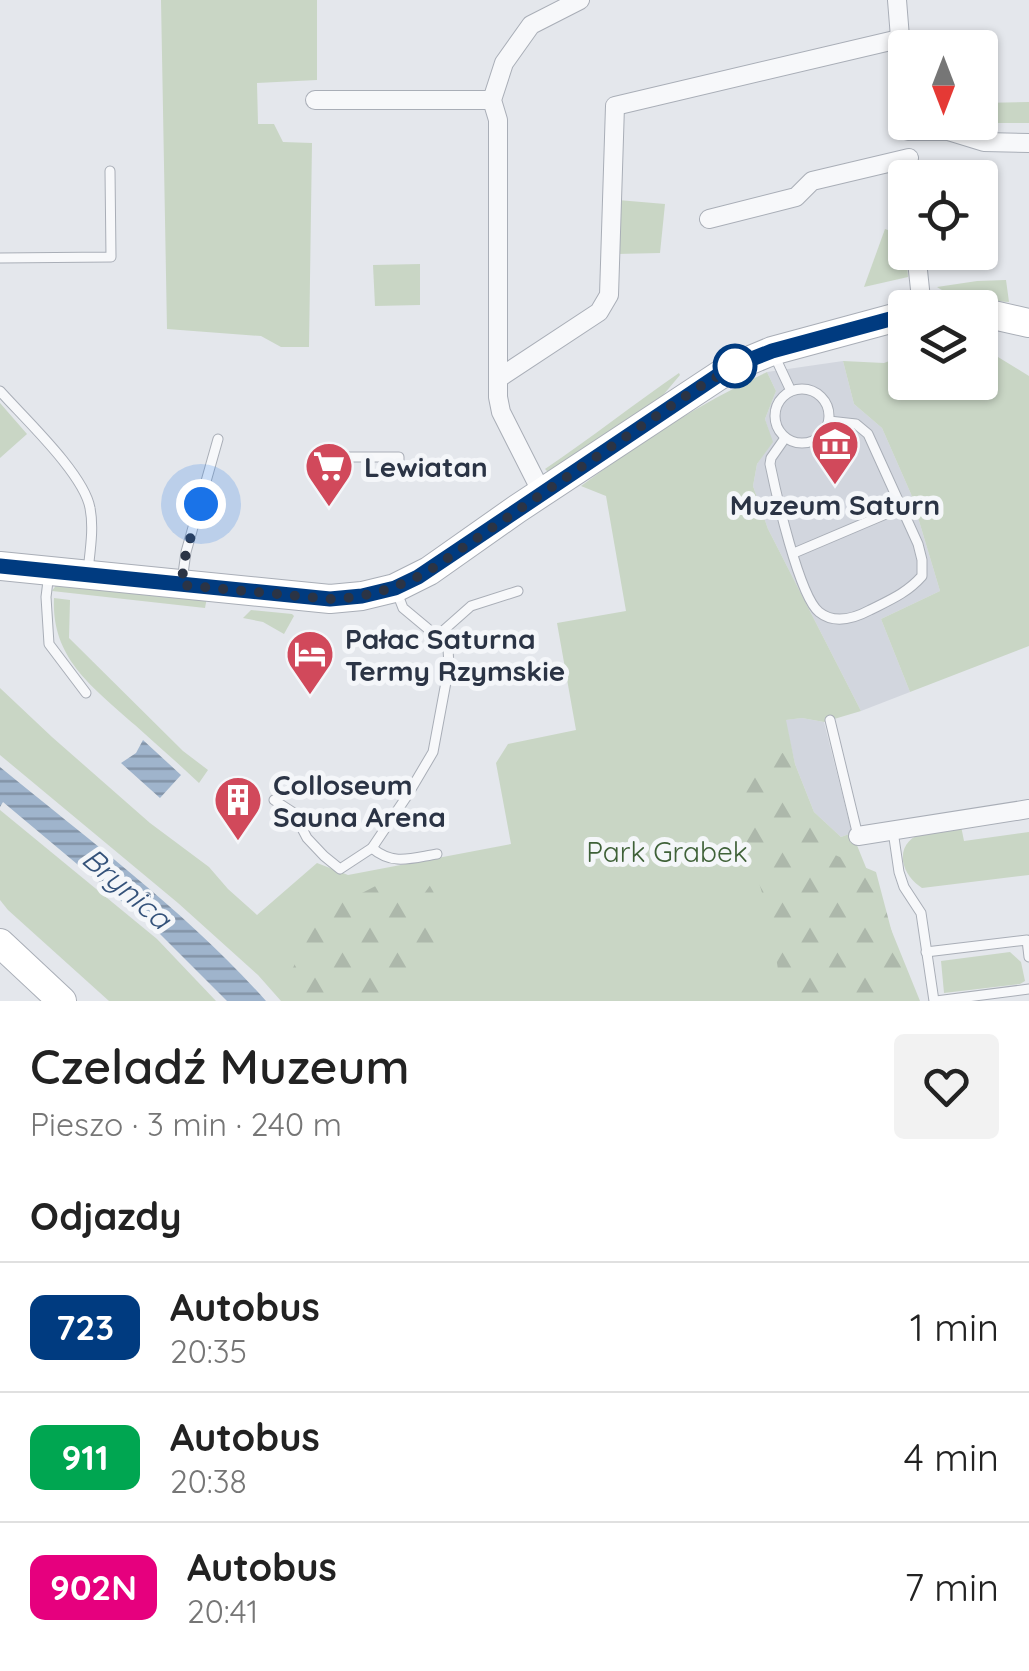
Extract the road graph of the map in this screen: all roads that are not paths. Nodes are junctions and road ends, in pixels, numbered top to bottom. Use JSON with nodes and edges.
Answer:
{"nodes":[{"id":1,"x":580,"y":0,"type":"edge"},
{"id":2,"x":897,"y":0,"type":"edge"},
{"id":3,"x":899,"y":30,"type":"edge"},
{"id":4,"x":888,"y":42,"type":"edge"},
{"id":5,"x":314,"y":100,"type":"dead end"},
{"id":6,"x":492,"y":100,"type":"junction"},
{"id":7,"x":908,"y":140,"type":"edge"},
{"id":8,"x":977,"y":140,"type":"edge"},
{"id":9,"x":1029,"y":143,"type":"edge"},
{"id":10,"x":909,"y":158,"type":"joint"},
{"id":11,"x":110,"y":171,"type":"dead end"},
{"id":12,"x":709,"y":219,"type":"dead end"},
{"id":13,"x":0,"y":258,"type":"edge"},
{"id":14,"x":998,"y":316,"type":"edge"},
{"id":15,"x":888,"y":320,"type":"edge"},
{"id":16,"x":1029,"y":323,"type":"edge"},
{"id":17,"x":772,"y":351,"type":"junction"},
{"id":18,"x":499,"y":378,"type":"junction"},
{"id":19,"x":0,"y":391,"type":"edge"},
{"id":20,"x":791,"y":391,"type":"junction"},
{"id":21,"x":829,"y":420,"type":"junction"},
{"id":22,"x":786,"y":438,"type":"junction"},
{"id":23,"x":218,"y":439,"type":"dead end"},
{"id":24,"x":342,"y":457,"type":"dead end"},
{"id":25,"x":398,"y":466,"type":"dead end"},
{"id":26,"x":542,"y":493,"type":"junction"},
{"id":27,"x":900,"y":508,"type":"junction"},
{"id":28,"x":794,"y":553,"type":"junction"},
{"id":29,"x":0,"y":566,"type":"edge"},
{"id":30,"x":49,"y":570,"type":"junction"},
{"id":31,"x":88,"y":574,"type":"junction"},
{"id":32,"x":181,"y":585,"type":"junction"},
{"id":33,"x":395,"y":588,"type":"junction"},
{"id":34,"x":518,"y":592,"type":"dead end"},
{"id":35,"x":436,"y":637,"type":"junction"},
{"id":36,"x":86,"y":692,"type":"dead end"},
{"id":37,"x":830,"y":720,"type":"dead end"},
{"id":38,"x":274,"y":800,"type":"dead end"},
{"id":39,"x":1029,"y":808,"type":"edge"},
{"id":40,"x":893,"y":831,"type":"junction"},
{"id":41,"x":858,"y":836,"type":"joint"},
{"id":42,"x":372,"y":848,"type":"junction"},
{"id":43,"x":437,"y":854,"type":"dead end"},
{"id":44,"x":0,"y":944,"type":"edge"},
{"id":45,"x":926,"y":952,"type":"junction"},
{"id":46,"x":1029,"y":957,"type":"edge"},
{"id":47,"x":1029,"y":990,"type":"edge"},
{"id":48,"x":62,"y":1001,"type":"edge"},
{"id":49,"x":935,"y":1001,"type":"edge"}],
"edges":[{"from":1,"to":6,"type":"street"},
{"from":2,"to":3,"type":"street"},
{"from":4,"to":18,"type":"street"},
{"from":5,"to":6,"type":"street"},
{"from":6,"to":18,"type":"street"},
{"from":7,"to":10,"type":"street"},
{"from":8,"to":9,"type":"street"},
{"from":10,"to":12,"type":"street"},
{"from":11,"to":13,"type":"lane"},
{"from":14,"to":16,"type":"street"},
{"from":15,"to":17,"type":"street"},
{"from":17,"to":20,"type":"lane"},
{"from":17,"to":26,"type":"street"},
{"from":18,"to":26,"type":"street"},
{"from":19,"to":31,"type":"lane"},
{"from":20,"to":21,"type":"lane"},
{"from":20,"to":22,"type":"lane"},
{"from":21,"to":22,"type":"lane"},
{"from":21,"to":27,"type":"lane"},
{"from":22,"to":28,"type":"lane"},
{"from":23,"to":32,"type":"lane"},
{"from":24,"to":25,"type":"lane"},
{"from":26,"to":33,"type":"street"},
{"from":27,"to":28,"type":"lane"},
{"from":27,"to":28,"type":"lane"},
{"from":29,"to":30,"type":"street"},
{"from":30,"to":31,"type":"street"},
{"from":30,"to":36,"type":"lane"},
{"from":31,"to":32,"type":"street"},
{"from":32,"to":33,"type":"street"},
{"from":33,"to":35,"type":"lane"},
{"from":34,"to":35,"type":"lane"},
{"from":35,"to":42,"type":"lane"},
{"from":37,"to":41,"type":"lane"},
{"from":38,"to":42,"type":"lane"},
{"from":39,"to":40,"type":"street"},
{"from":40,"to":41,"type":"street"},
{"from":40,"to":45,"type":"lane"},
{"from":42,"to":43,"type":"lane"},
{"from":44,"to":48,"type":"street"},
{"from":45,"to":46,"type":"lane"},
{"from":45,"to":49,"type":"lane"},
{"from":47,"to":49,"type":"lane"}]}
